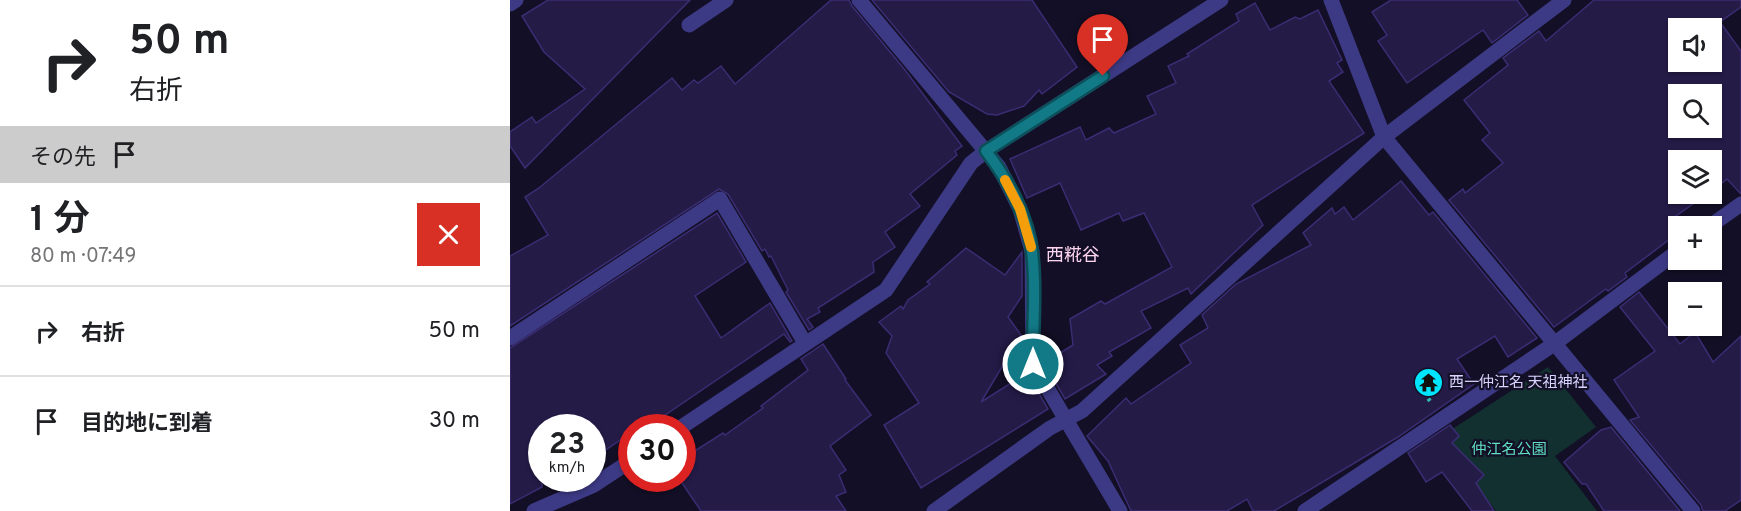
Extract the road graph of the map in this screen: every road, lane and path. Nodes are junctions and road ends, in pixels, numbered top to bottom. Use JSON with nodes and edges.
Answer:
{"nodes":[{"id":1,"x":516,"y":0,"type":"edge"},
{"id":2,"x":726,"y":0,"type":"edge"},
{"id":3,"x":859,"y":0,"type":"edge"},
{"id":4,"x":1221,"y":0,"type":"edge"},
{"id":5,"x":1331,"y":0,"type":"edge"},
{"id":6,"x":1564,"y":0,"type":"edge"},
{"id":7,"x":510,"y":4,"type":"edge"},
{"id":8,"x":689,"y":25,"type":"dead end"},
{"id":9,"x":1384,"y":137,"type":"junction"},
{"id":10,"x":986,"y":151,"type":"junction"},
{"id":11,"x":1741,"y":204,"type":"edge"},
{"id":12,"x":1722,"y":217,"type":"edge"},
{"id":13,"x":1668,"y":258,"type":"edge"},
{"id":14,"x":510,"y":338,"type":"edge"},
{"id":15,"x":805,"y":343,"type":"junction"},
{"id":16,"x":1554,"y":344,"type":"junction"},
{"id":17,"x":1432,"y":379,"type":"dead end"},
{"id":18,"x":696,"y":417,"type":"edge"},
{"id":19,"x":1443,"y":419,"type":"junction"},
{"id":20,"x":1065,"y":420,"type":"junction"},
{"id":21,"x":618,"y":469,"type":"edge"},
{"id":22,"x":534,"y":511,"type":"edge"},
{"id":23,"x":934,"y":511,"type":"edge"},
{"id":24,"x":1120,"y":511,"type":"edge"},
{"id":25,"x":1305,"y":511,"type":"edge"},
{"id":26,"x":1693,"y":511,"type":"edge"}],
"edges":[{"from":1,"to":7,"type":"street"},
{"from":2,"to":8,"type":"street"},
{"from":3,"to":10,"type":"street"},
{"from":4,"to":10,"type":"street"},
{"from":5,"to":9,"type":"street"},
{"from":6,"to":9,"type":"street"},
{"from":9,"to":16,"type":"street"},
{"from":9,"to":20,"type":"street"},
{"from":10,"to":15,"type":"street"},
{"from":10,"to":20,"type":"street"},
{"from":11,"to":12,"type":"street"},
{"from":13,"to":16,"type":"street"},
{"from":14,"to":15,"type":"street"},
{"from":15,"to":18,"type":"street"},
{"from":16,"to":19,"type":"street"},
{"from":16,"to":26,"type":"street"},
{"from":17,"to":19,"type":"path"},
{"from":19,"to":25,"type":"street"},
{"from":20,"to":23,"type":"street"},
{"from":20,"to":24,"type":"street"},
{"from":21,"to":22,"type":"street"}]}
